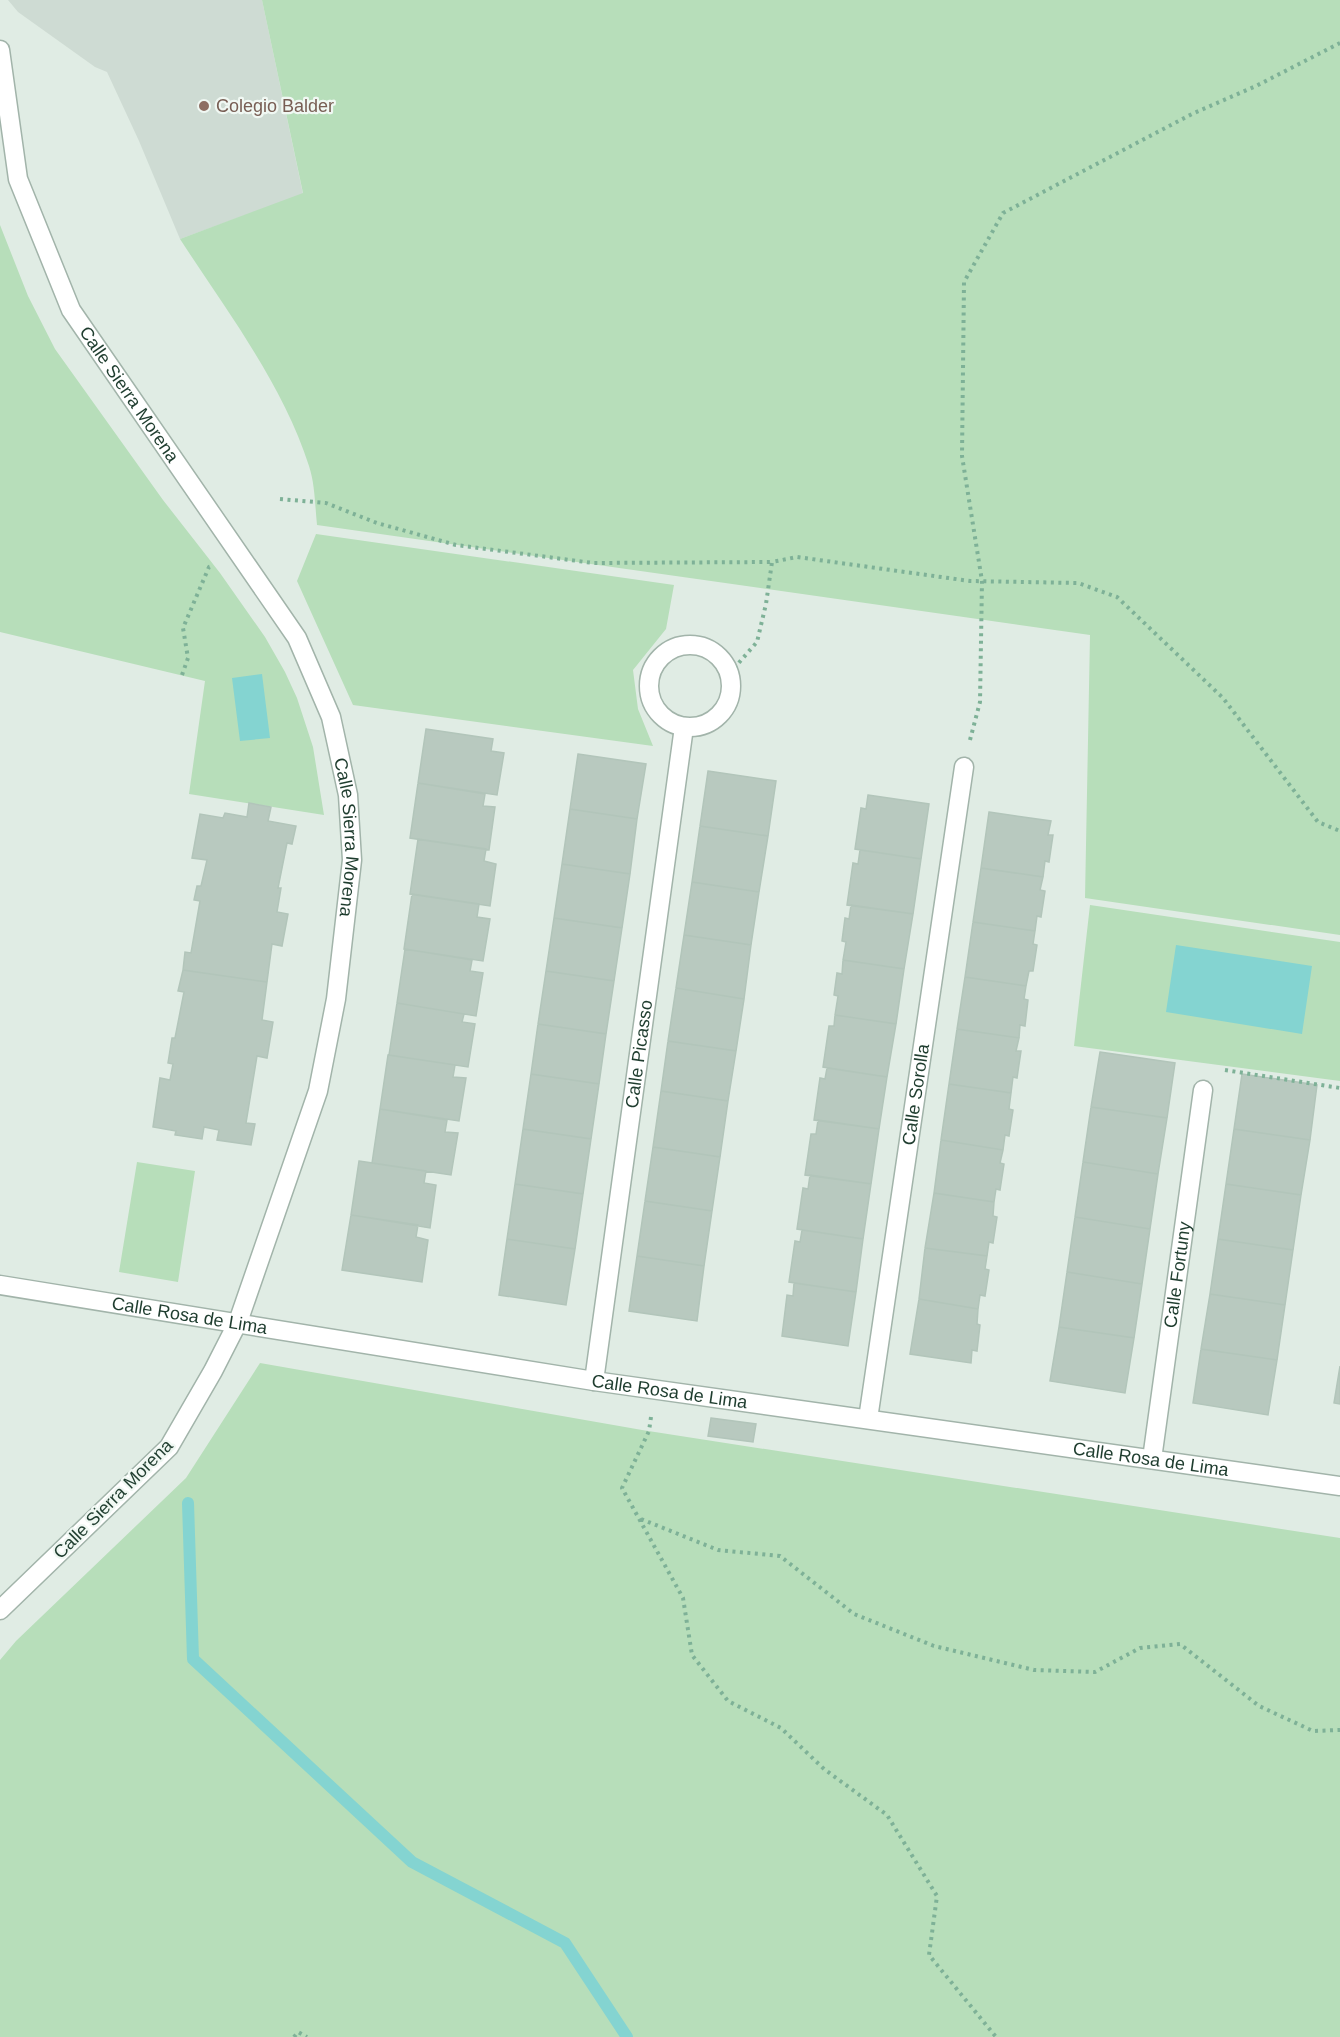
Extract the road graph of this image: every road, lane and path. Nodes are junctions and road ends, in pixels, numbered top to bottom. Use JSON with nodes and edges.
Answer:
{"nodes":[{"id":1,"x":1340,"y":43,"type":"edge"},
{"id":2,"x":0,"y":50,"type":"edge"},
{"id":3,"x":280,"y":499,"type":"dead end"},
{"id":4,"x":239,"y":552,"type":"junction"},
{"id":5,"x":772,"y":562,"type":"junction"},
{"id":6,"x":982,"y":581,"type":"junction"},
{"id":7,"x":729,"y":674,"type":"junction"},
{"id":8,"x":182,"y":675,"type":"dead end"},
{"id":9,"x":684,"y":727,"type":"junction"},
{"id":10,"x":963,"y":767,"type":"joint"},
{"id":11,"x":1340,"y":831,"type":"edge"},
{"id":12,"x":1340,"y":1088,"type":"edge"},
{"id":13,"x":1203,"y":1090,"type":"joint"},
{"id":14,"x":0,"y":1285,"type":"edge"},
{"id":15,"x":238,"y":1322,"type":"junction"},
{"id":16,"x":594,"y":1381,"type":"junction"},
{"id":17,"x":656,"y":1389,"type":"junction"},
{"id":18,"x":868,"y":1419,"type":"junction"},
{"id":19,"x":1152,"y":1459,"type":"junction"},
{"id":20,"x":1340,"y":1486,"type":"edge"},
{"id":21,"x":640,"y":1519,"type":"junction"},
{"id":22,"x":0,"y":1610,"type":"edge"},
{"id":23,"x":1340,"y":1730,"type":"edge"},
{"id":24,"x":294,"y":2037,"type":"edge"},
{"id":25,"x":307,"y":2037,"type":"edge"},
{"id":26,"x":996,"y":2037,"type":"edge"}],
"edges":[{"from":1,"to":6,"type":"path"},
{"from":2,"to":4,"type":"street","name":"Calle Sierra Morena"},
{"from":3,"to":5,"type":"path"},
{"from":4,"to":8,"type":"path"},
{"from":4,"to":15,"type":"street","name":"Calle Sierra Morena"},
{"from":5,"to":6,"type":"path"},
{"from":5,"to":7,"type":"path"},
{"from":6,"to":10,"type":"path"},
{"from":6,"to":11,"type":"path"},
{"from":7,"to":9,"type":"street"},
{"from":7,"to":9,"type":"street"},
{"from":9,"to":16,"type":"street","name":"Calle Picasso"},
{"from":10,"to":18,"type":"street","name":"Calle Sorolla"},
{"from":12,"to":13,"type":"path"},
{"from":13,"to":19,"type":"street","name":"Calle Fortuny"},
{"from":14,"to":15,"type":"street","name":"Calle Rosa de Lima"},
{"from":15,"to":16,"type":"street","name":"Calle Rosa de Lima"},
{"from":15,"to":22,"type":"street","name":"Calle Sierra Morena"},
{"from":16,"to":17,"type":"street","name":"Calle Rosa de Lima"},
{"from":17,"to":18,"type":"street","name":"Calle Rosa de Lima"},
{"from":17,"to":21,"type":"path"},
{"from":18,"to":19,"type":"street","name":"Calle Rosa de Lima"},
{"from":19,"to":20,"type":"street","name":"Calle Rosa de Lima"},
{"from":21,"to":23,"type":"path"},
{"from":21,"to":26,"type":"path"},
{"from":24,"to":25,"type":"path"}]}
